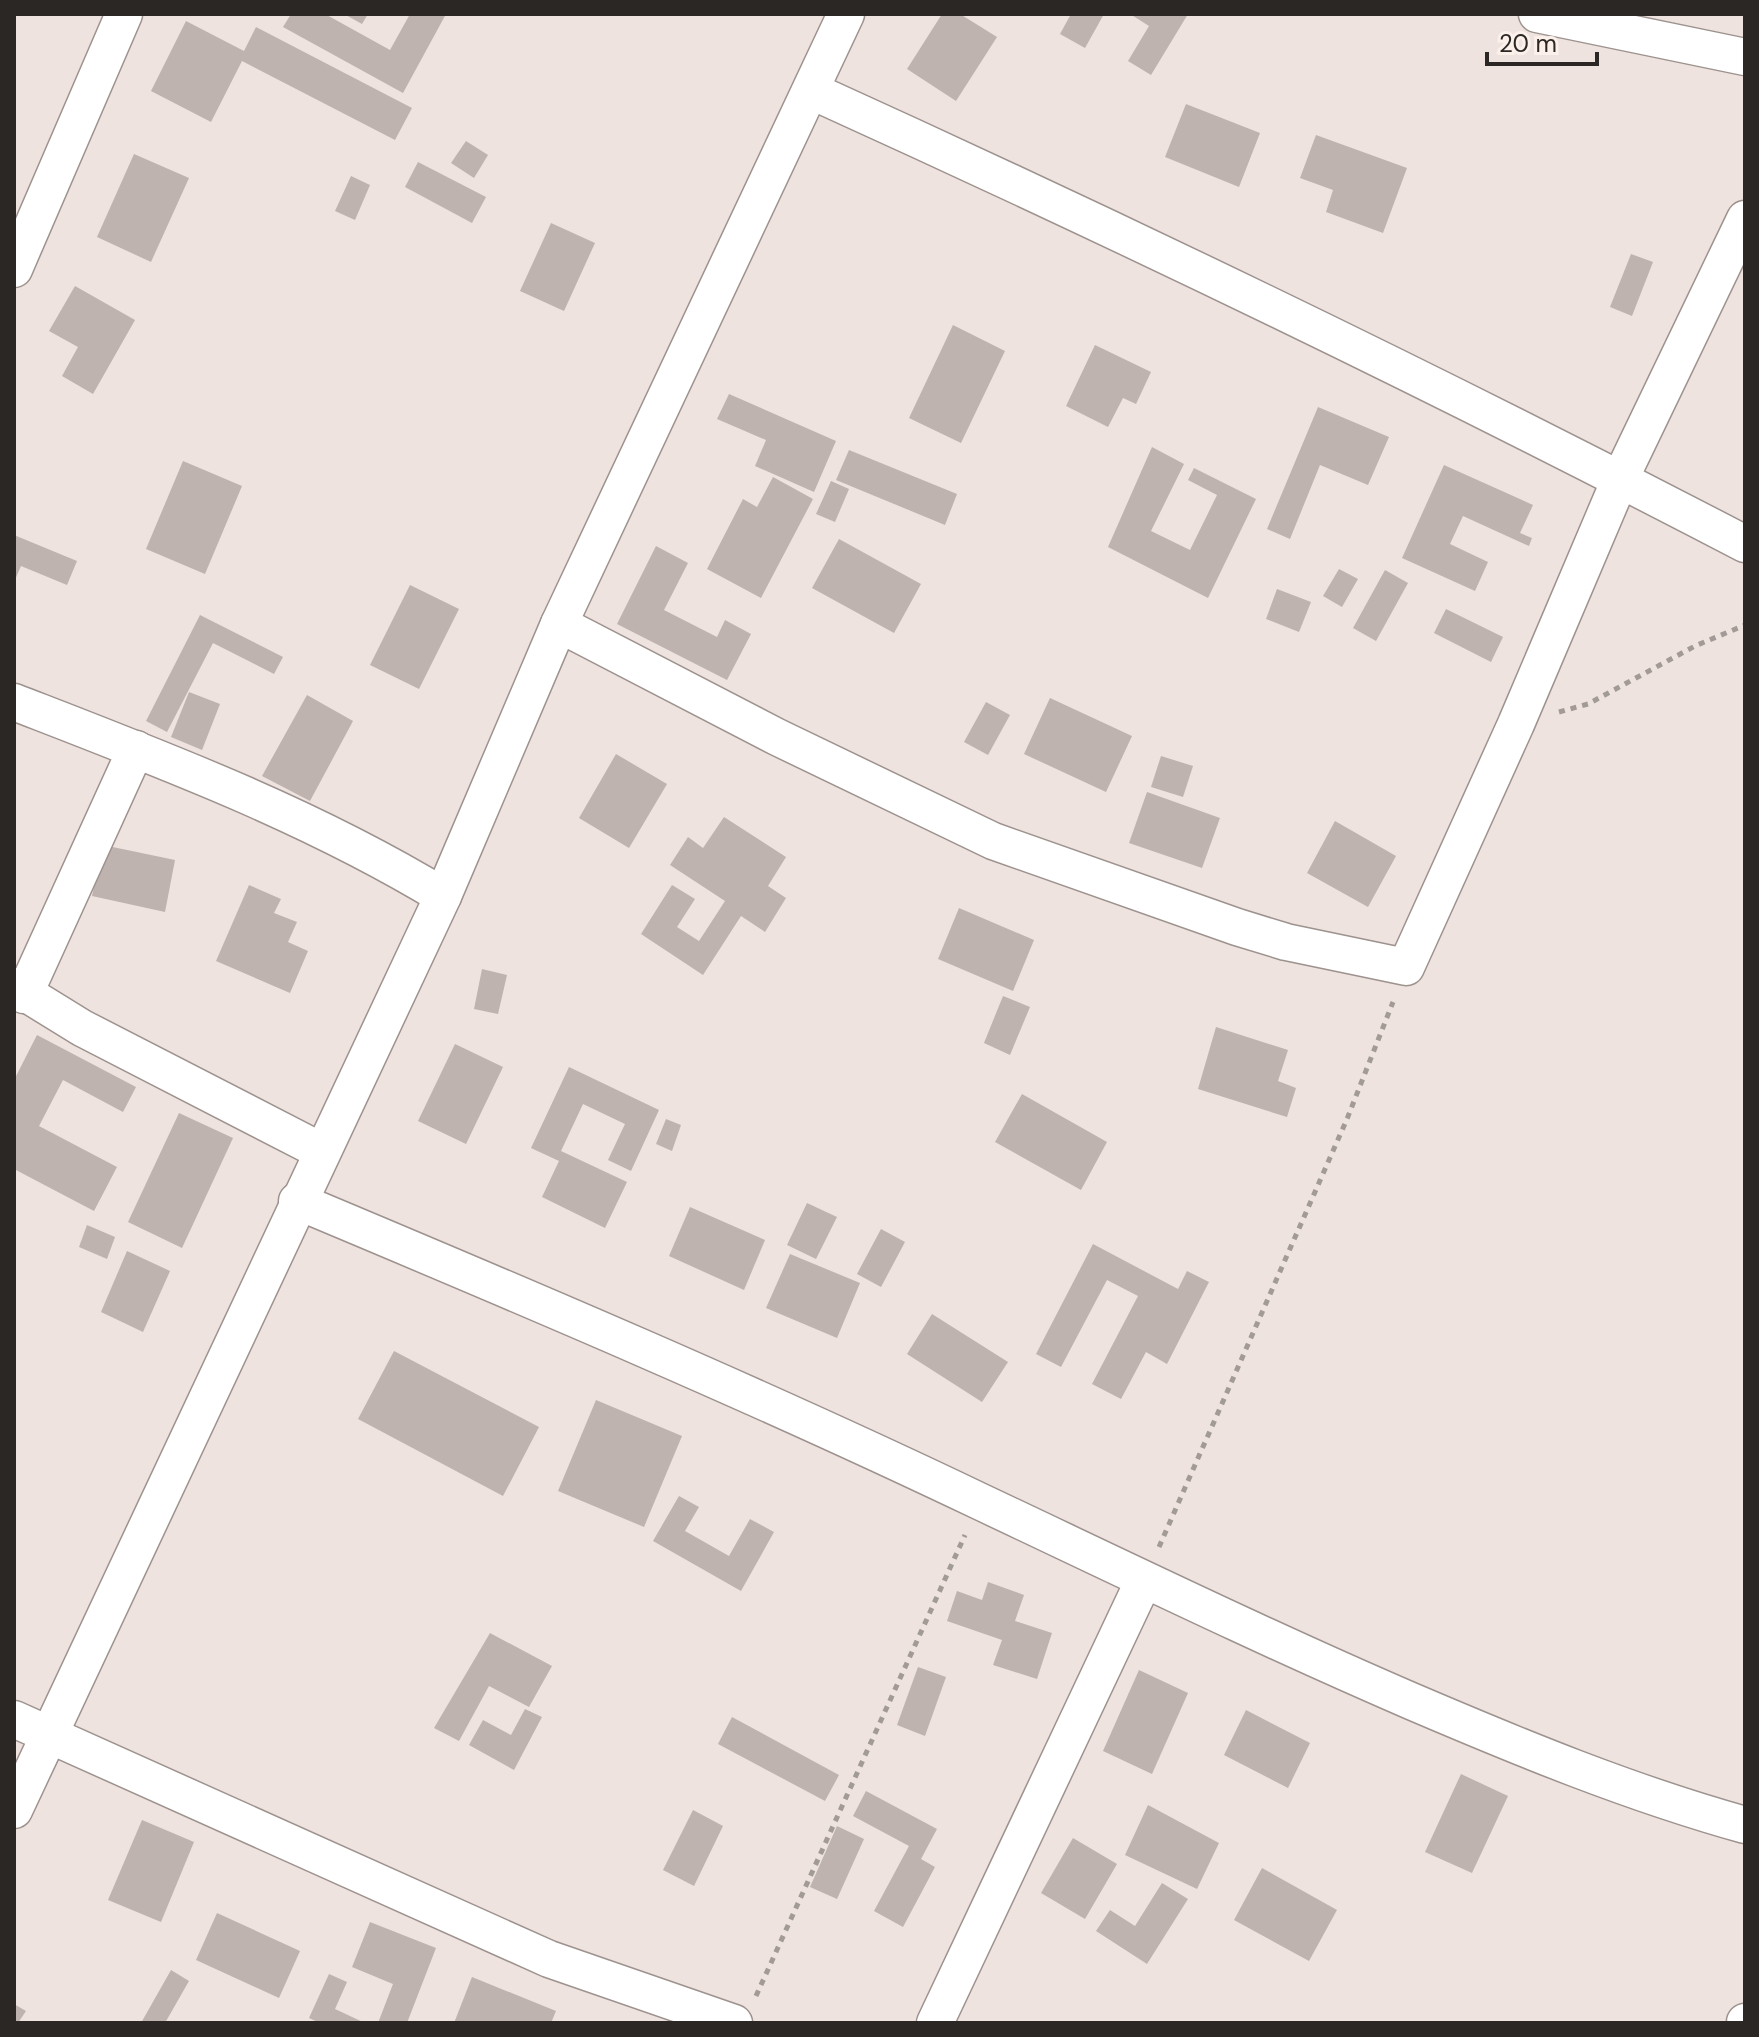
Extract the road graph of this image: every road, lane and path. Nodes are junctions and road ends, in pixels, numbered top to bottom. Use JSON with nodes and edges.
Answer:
{"nodes":[{"id":1,"x":124,"y":14,"type":"edge"},
{"id":2,"x":846,"y":14,"type":"edge"},
{"id":3,"x":1537,"y":14,"type":"edge"},
{"id":4,"x":1745,"y":57,"type":"edge"},
{"id":5,"x":812,"y":91,"type":"junction"},
{"id":6,"x":1745,"y":219,"type":"edge"},
{"id":7,"x":14,"y":269,"type":"edge"},
{"id":8,"x":1621,"y":477,"type":"junction"},
{"id":9,"x":1745,"y":544,"type":"edge"},
{"id":10,"x":559,"y":624,"type":"junction"},
{"id":11,"x":1745,"y":625,"type":"edge"},
{"id":12,"x":14,"y":702,"type":"edge"},
{"id":13,"x":1516,"y":724,"type":"junction"},
{"id":14,"x":136,"y":749,"type":"junction"},
{"id":15,"x":443,"y":896,"type":"junction"},
{"id":16,"x":1406,"y":967,"type":"junction"},
{"id":17,"x":19,"y":990,"type":"edge"},
{"id":18,"x":321,"y":1151,"type":"junction"},
{"id":19,"x":297,"y":1201,"type":"junction"},
{"id":20,"x":980,"y":1501,"type":"junction"},
{"id":21,"x":1144,"y":1580,"type":"junction"},
{"id":22,"x":14,"y":1719,"type":"edge"},
{"id":23,"x":48,"y":1735,"type":"junction"},
{"id":24,"x":14,"y":1810,"type":"edge"},
{"id":25,"x":1745,"y":1825,"type":"edge"},
{"id":26,"x":744,"y":2011,"type":"edge"},
{"id":27,"x":935,"y":2023,"type":"edge"}],
"edges":[{"from":1,"to":7,"type":"street"},
{"from":2,"to":5,"type":"street"},
{"from":3,"to":4,"type":"street"},
{"from":5,"to":8,"type":"street"},
{"from":5,"to":10,"type":"street"},
{"from":6,"to":8,"type":"street"},
{"from":8,"to":9,"type":"street"},
{"from":8,"to":13,"type":"street"},
{"from":10,"to":15,"type":"street"},
{"from":10,"to":16,"type":"street"},
{"from":11,"to":13,"type":"path"},
{"from":12,"to":14,"type":"street"},
{"from":13,"to":16,"type":"street"},
{"from":14,"to":15,"type":"street"},
{"from":14,"to":17,"type":"street"},
{"from":15,"to":18,"type":"street"},
{"from":16,"to":21,"type":"path"},
{"from":17,"to":18,"type":"street"},
{"from":18,"to":19,"type":"street"},
{"from":19,"to":20,"type":"street"},
{"from":19,"to":23,"type":"street"},
{"from":20,"to":21,"type":"street"},
{"from":20,"to":26,"type":"path"},
{"from":21,"to":25,"type":"street"},
{"from":21,"to":27,"type":"street"},
{"from":22,"to":23,"type":"street"},
{"from":23,"to":24,"type":"street"},
{"from":23,"to":26,"type":"street"}]}
